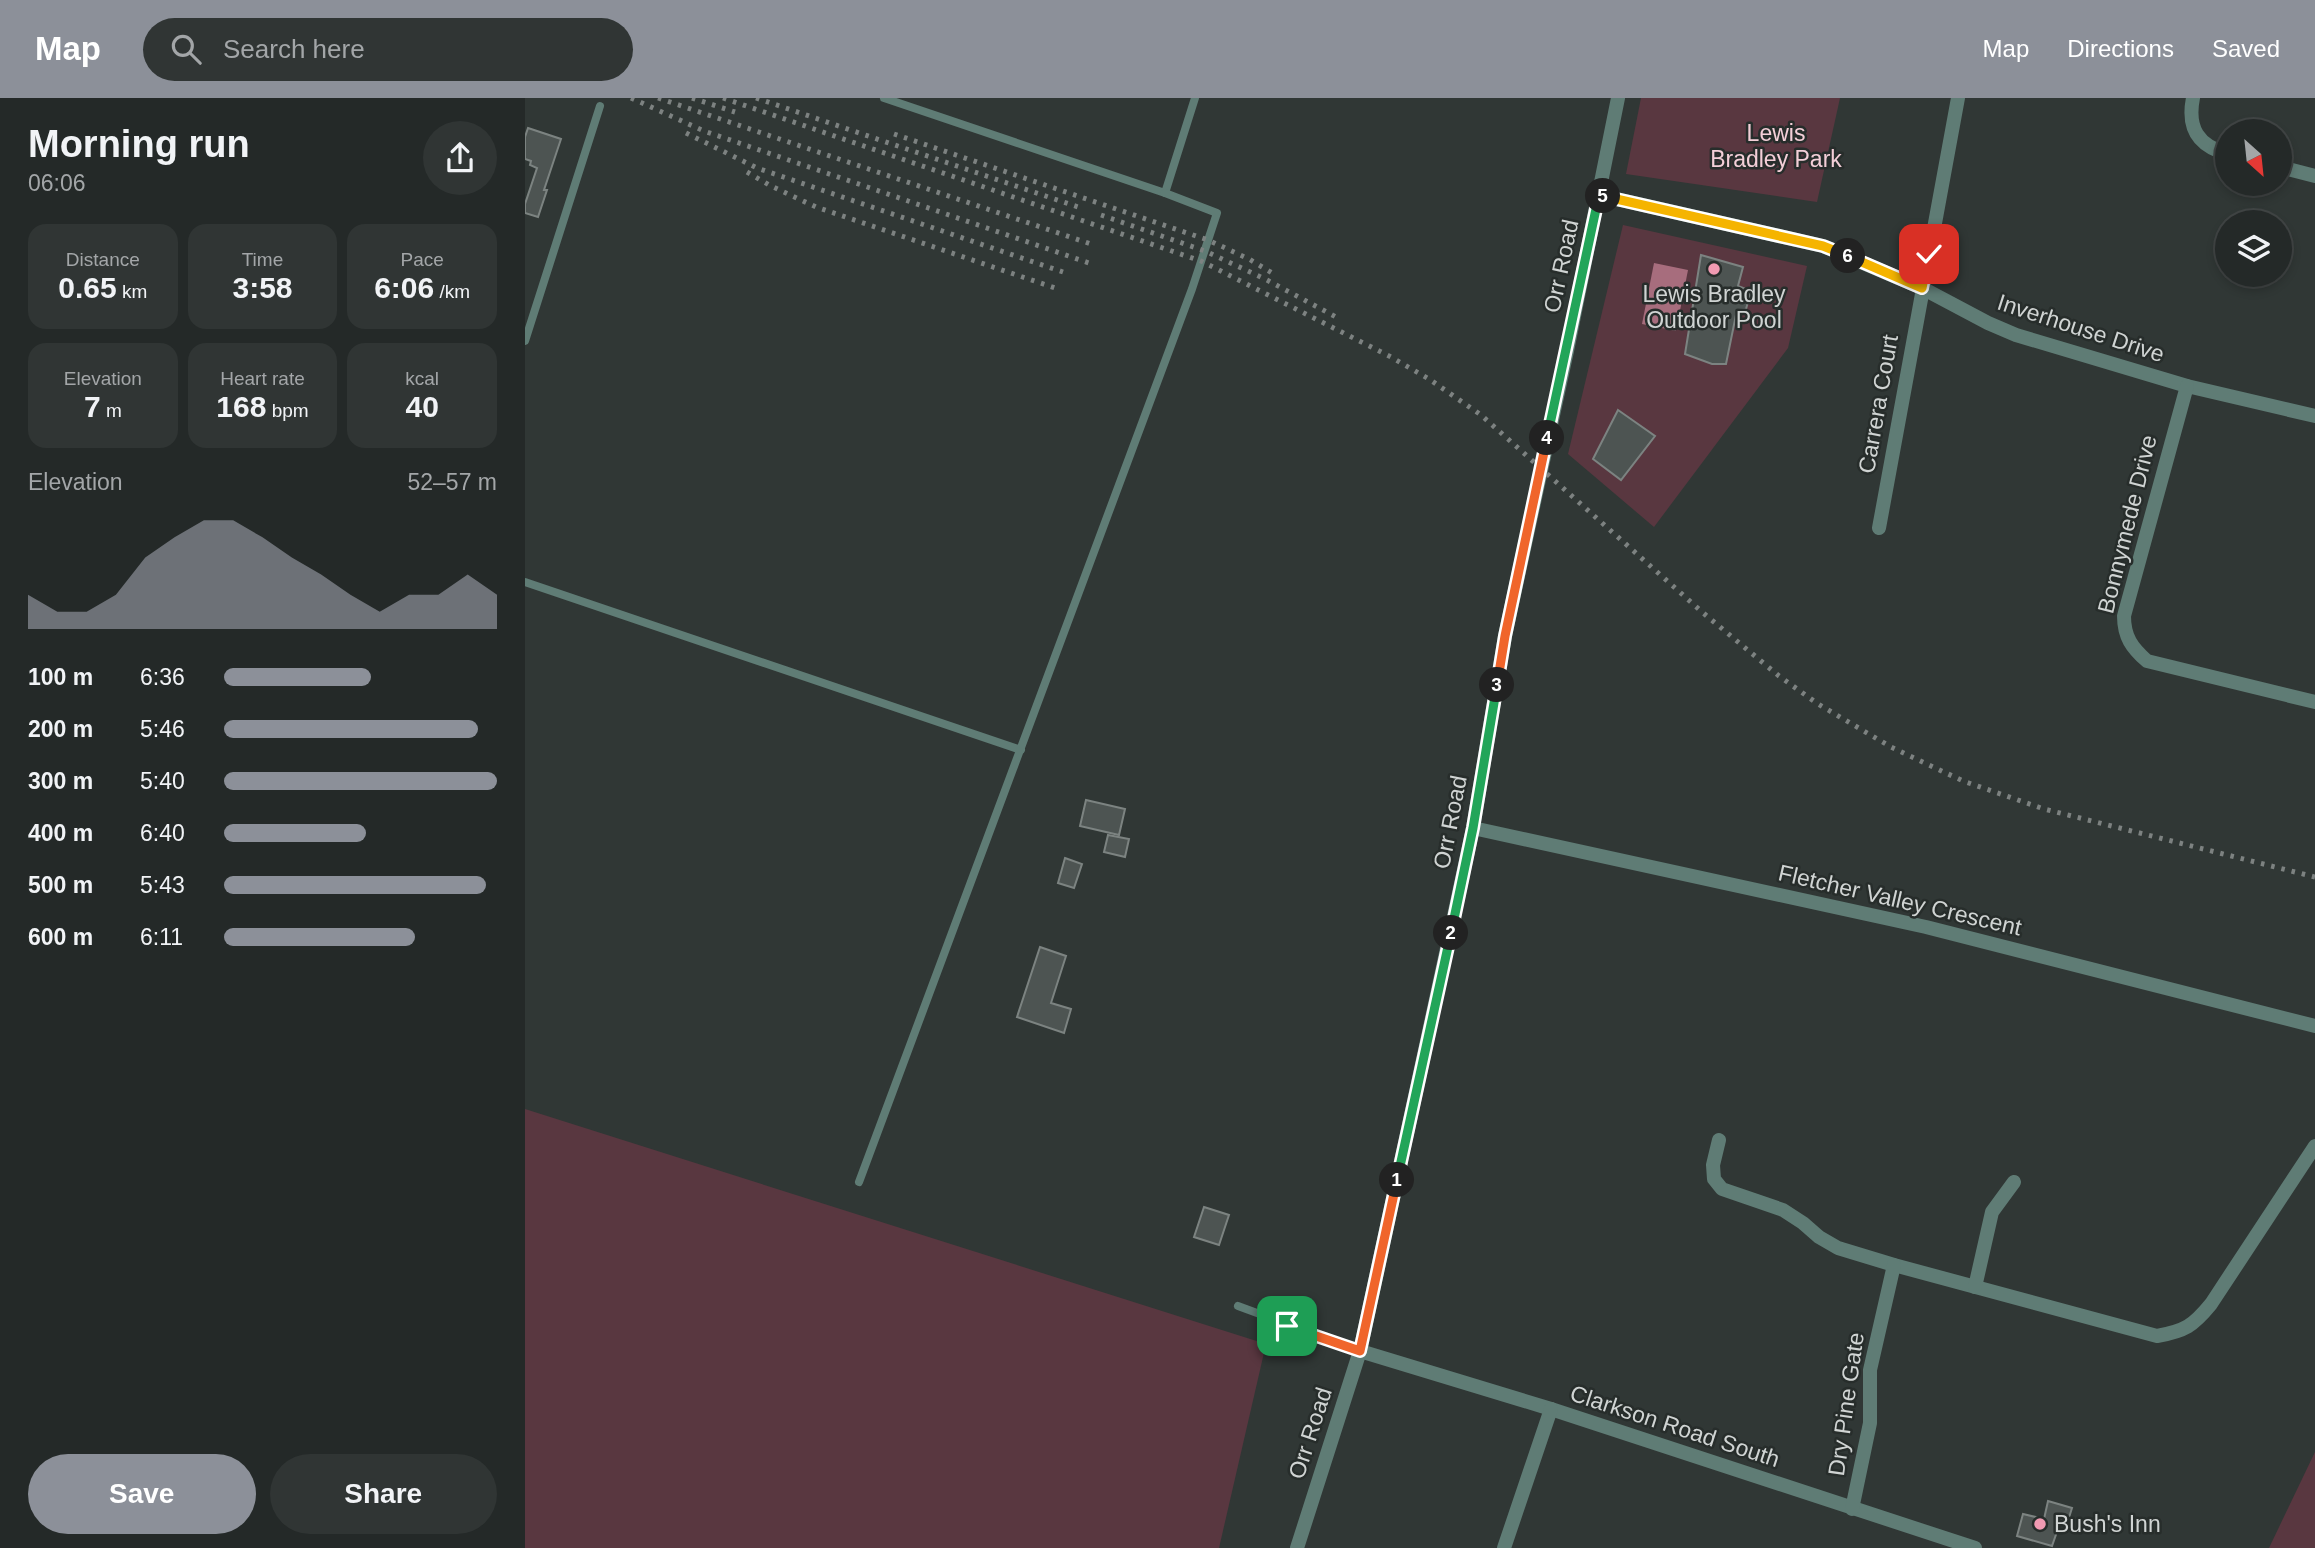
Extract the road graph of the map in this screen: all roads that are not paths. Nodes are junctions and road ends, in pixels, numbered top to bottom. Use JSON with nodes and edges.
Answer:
{"nodes":[{"id":1,"x":884,"y":98,"type":"edge"},
{"id":2,"x":1195,"y":98,"type":"edge"},
{"id":3,"x":1618,"y":98,"type":"edge"},
{"id":4,"x":1958,"y":98,"type":"edge"},
{"id":5,"x":2193,"y":98,"type":"edge"},
{"id":6,"x":600,"y":106,"type":"dead end"},
{"id":7,"x":2215,"y":149,"type":"edge"},
{"id":8,"x":2293,"y":170,"type":"edge"},
{"id":9,"x":2315,"y":176,"type":"edge"},
{"id":10,"x":1165,"y":193,"type":"junction"},
{"id":11,"x":1599,"y":195,"type":"junction"},
{"id":12,"x":1922,"y":288,"type":"junction"},
{"id":13,"x":525,"y":341,"type":"edge"},
{"id":14,"x":2187,"y":386,"type":"junction"},
{"id":15,"x":2315,"y":416,"type":"edge"},
{"id":16,"x":1879,"y":528,"type":"dead end"},
{"id":17,"x":525,"y":582,"type":"edge"},
{"id":18,"x":2315,"y":702,"type":"edge"},
{"id":19,"x":1021,"y":750,"type":"junction"},
{"id":20,"x":1473,"y":828,"type":"junction"},
{"id":21,"x":2315,"y":1026,"type":"edge"},
{"id":22,"x":1720,"y":1140,"type":"dead end"},
{"id":23,"x":2315,"y":1146,"type":"edge"},
{"id":24,"x":859,"y":1182,"type":"dead end"},
{"id":25,"x":2014,"y":1182,"type":"dead end"},
{"id":26,"x":1894,"y":1265,"type":"junction"},
{"id":27,"x":1975,"y":1287,"type":"junction"},
{"id":28,"x":1238,"y":1306,"type":"dead end"},
{"id":29,"x":1360,"y":1351,"type":"junction"},
{"id":30,"x":1552,"y":1409,"type":"junction"},
{"id":31,"x":1852,"y":1509,"type":"junction"},
{"id":32,"x":1297,"y":1548,"type":"edge"},
{"id":33,"x":1504,"y":1548,"type":"edge"},
{"id":34,"x":1975,"y":1548,"type":"edge"}],
"edges":[{"from":1,"to":10,"type":"lane"},
{"from":2,"to":10,"type":"lane"},
{"from":3,"to":11,"type":"street","name":"Orr Road"},
{"from":4,"to":12,"type":"street","name":"Carrera Court"},
{"from":5,"to":7,"type":"street"},
{"from":6,"to":13,"type":"lane"},
{"from":8,"to":9,"type":"street"},
{"from":10,"to":19,"type":"lane"},
{"from":11,"to":12,"type":"street","name":"Inverhouse Drive"},
{"from":11,"to":20,"type":"street","name":"Orr Road"},
{"from":12,"to":14,"type":"street","name":"Inverhouse Drive"},
{"from":12,"to":16,"type":"street","name":"Carrera Court"},
{"from":14,"to":15,"type":"street","name":"Inverhouse Drive"},
{"from":14,"to":18,"type":"street","name":"Bonnymede Drive"},
{"from":17,"to":19,"type":"lane"},
{"from":19,"to":24,"type":"lane"},
{"from":20,"to":21,"type":"street","name":"Fletcher Valley Crescent"},
{"from":20,"to":29,"type":"street","name":"Orr Road"},
{"from":22,"to":26,"type":"street"},
{"from":23,"to":27,"type":"street"},
{"from":25,"to":27,"type":"street"},
{"from":26,"to":27,"type":"street"},
{"from":26,"to":31,"type":"street","name":"Dry Pine Gate"},
{"from":28,"to":29,"type":"lane"},
{"from":29,"to":30,"type":"street","name":"Clarkson Road South"},
{"from":29,"to":32,"type":"street","name":"Orr Road"},
{"from":30,"to":31,"type":"street","name":"Clarkson Road South"},
{"from":30,"to":33,"type":"street"},
{"from":31,"to":34,"type":"street","name":"Clarkson Road South"}]}
